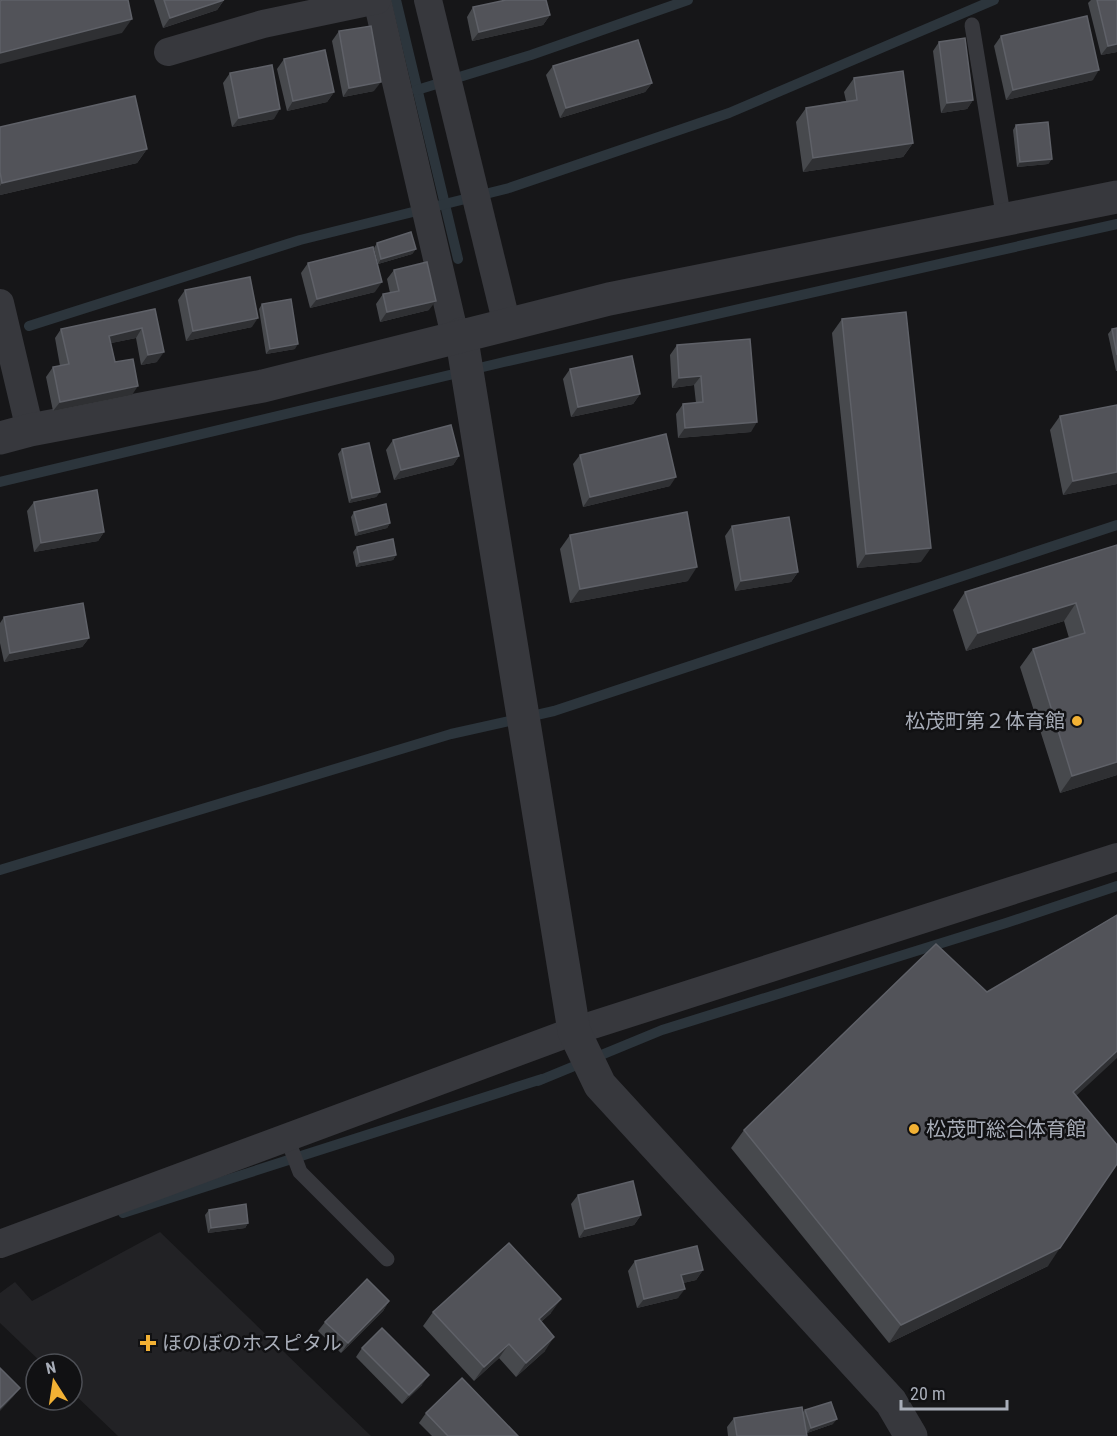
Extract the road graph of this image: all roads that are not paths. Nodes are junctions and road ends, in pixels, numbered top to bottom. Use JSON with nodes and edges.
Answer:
{"nodes":[{"id":1,"x":377,"y":0,"type":"edge"},
{"id":2,"x":428,"y":0,"type":"edge"},
{"id":3,"x":260,"y":12,"type":"edge"},
{"id":4,"x":972,"y":25,"type":"dead end"},
{"id":5,"x":168,"y":52,"type":"dead end"},
{"id":6,"x":1117,"y":197,"type":"edge"},
{"id":7,"x":1004,"y":220,"type":"junction"},
{"id":8,"x":0,"y":303,"type":"edge"},
{"id":9,"x":507,"y":325,"type":"junction"},
{"id":10,"x":458,"y":335,"type":"junction"},
{"id":11,"x":15,"y":434,"type":"edge"},
{"id":12,"x":1117,"y":857,"type":"edge"},
{"id":13,"x":574,"y":1031,"type":"junction"},
{"id":14,"x":287,"y":1138,"type":"junction"},
{"id":15,"x":0,"y":1244,"type":"edge"},
{"id":16,"x":387,"y":1259,"type":"dead end"},
{"id":17,"x":911,"y":1436,"type":"edge"}],
"edges":[{"from":1,"to":3,"type":"street"},
{"from":1,"to":10,"type":"street"},
{"from":2,"to":9,"type":"street"},
{"from":3,"to":5,"type":"street"},
{"from":4,"to":7,"type":"lane"},
{"from":6,"to":7,"type":"street"},
{"from":7,"to":9,"type":"street"},
{"from":8,"to":11,"type":"street"},
{"from":9,"to":10,"type":"street"},
{"from":10,"to":11,"type":"street"},
{"from":10,"to":13,"type":"street"},
{"from":12,"to":13,"type":"street"},
{"from":13,"to":14,"type":"street"},
{"from":13,"to":17,"type":"street"},
{"from":14,"to":15,"type":"street"},
{"from":14,"to":16,"type":"lane"}]}
